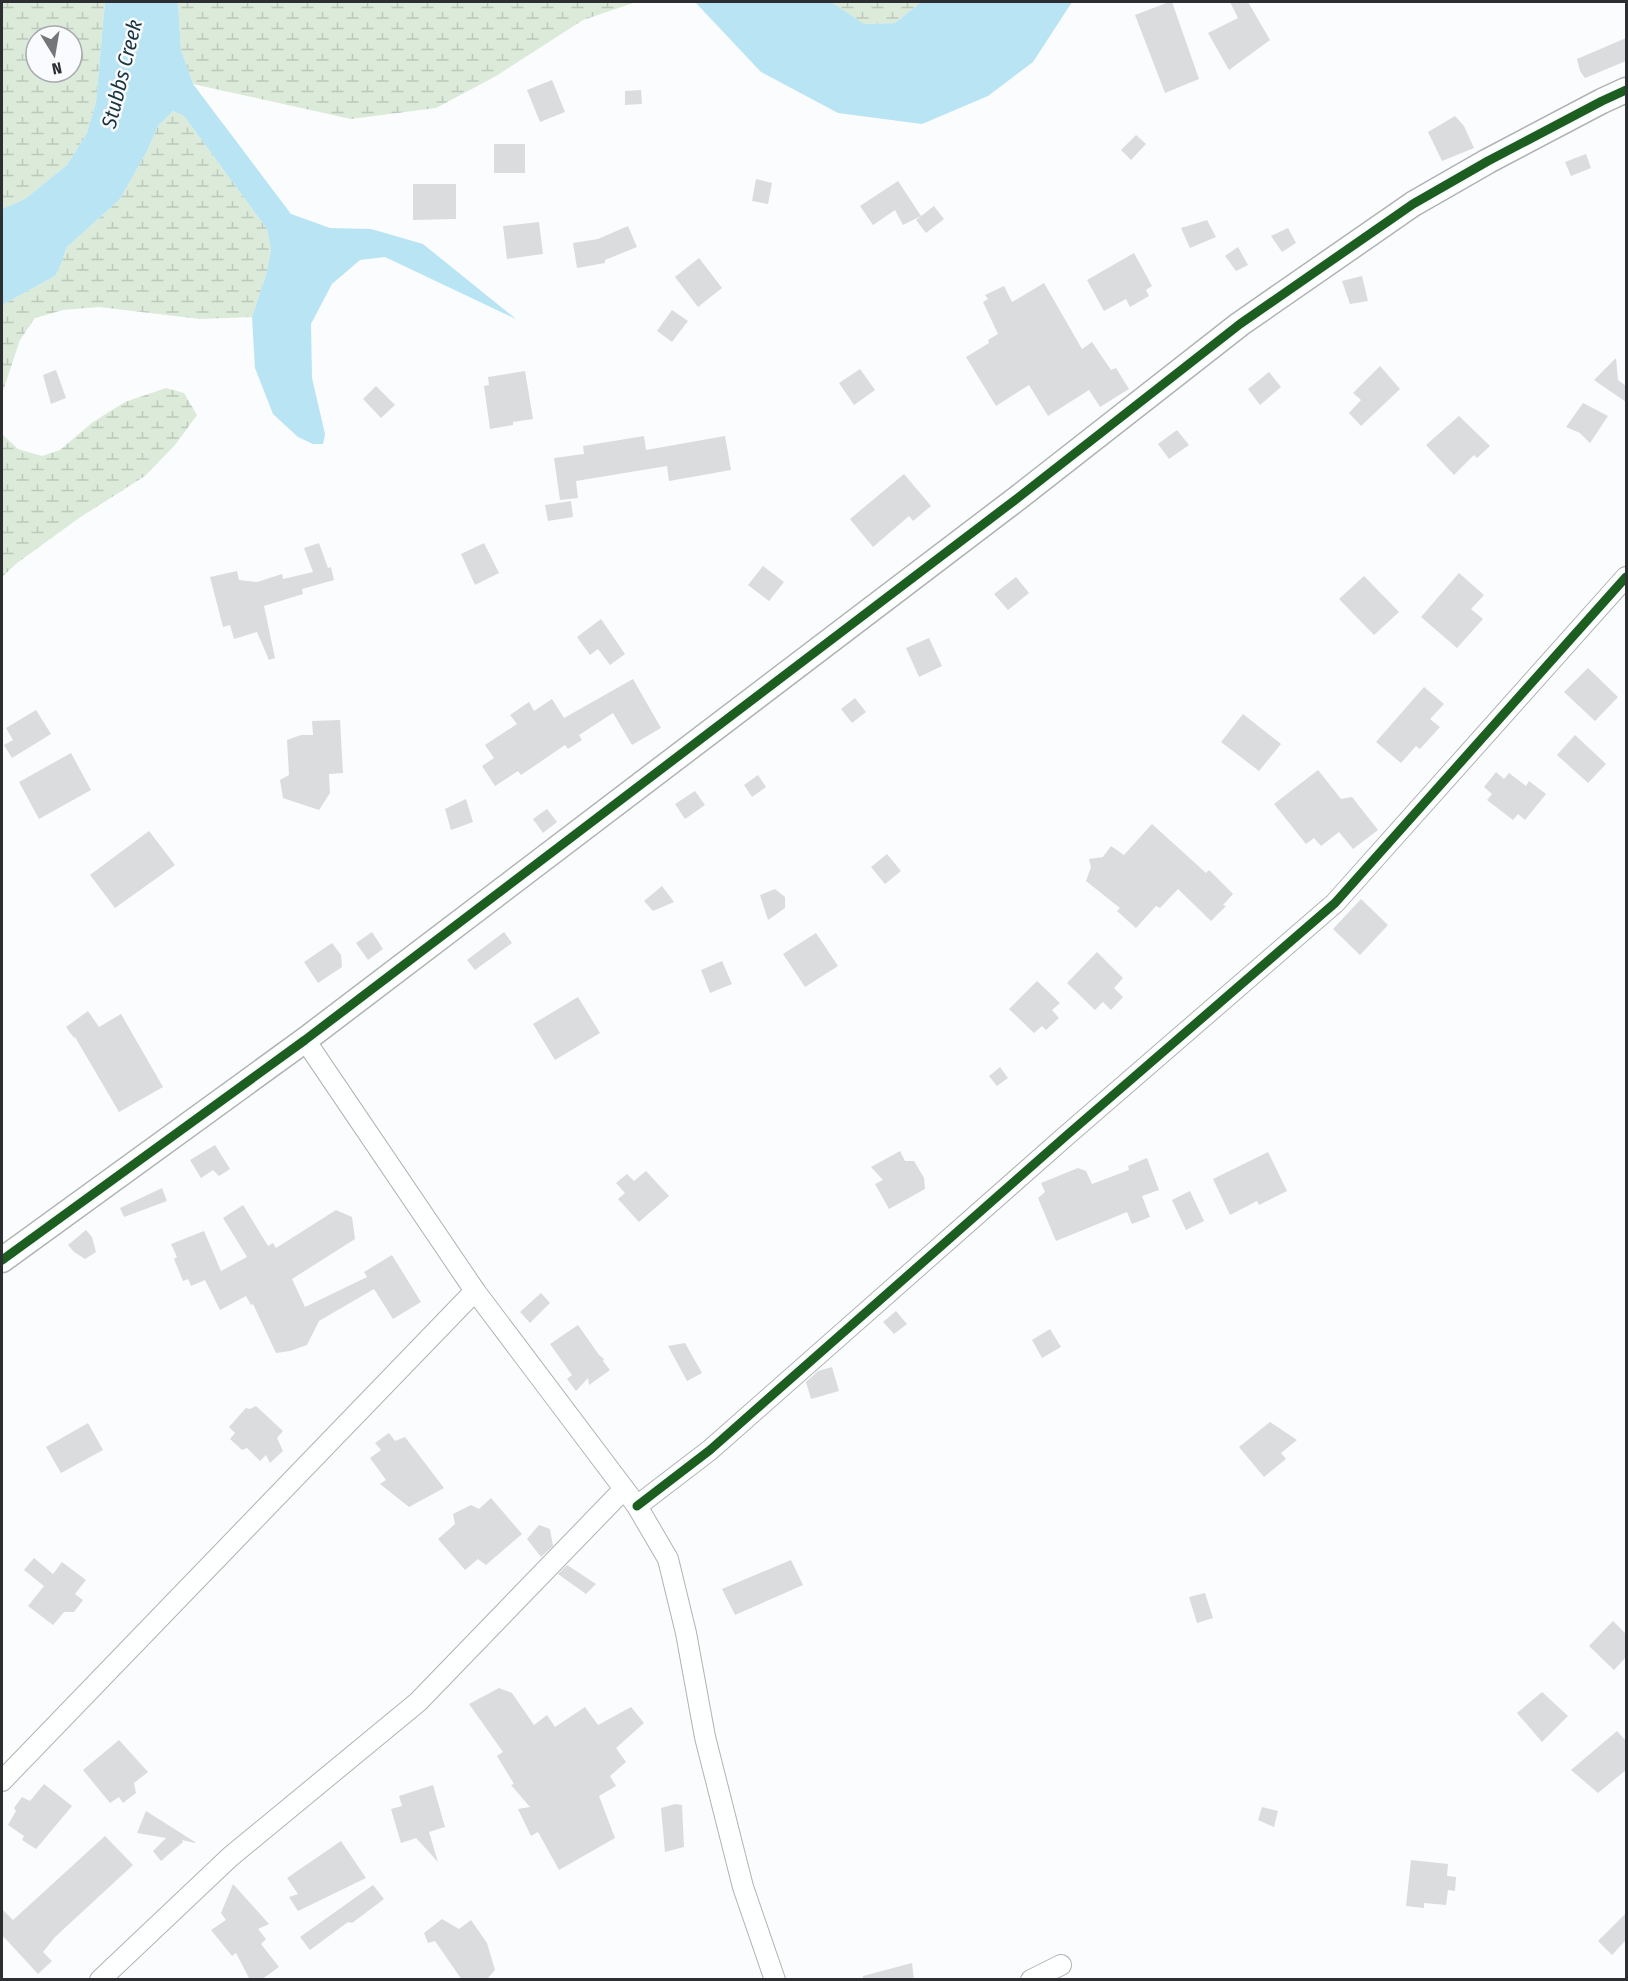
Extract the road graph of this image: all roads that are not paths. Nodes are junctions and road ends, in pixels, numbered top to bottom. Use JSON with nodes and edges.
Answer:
{"nodes":[{"id":1,"x":1626,"y":90,"type":"edge"},
{"id":2,"x":1626,"y":577,"type":"edge"},
{"id":3,"x":305,"y":1040,"type":"junction"},
{"id":4,"x":2,"y":1260,"type":"edge"},
{"id":5,"x":475,"y":1292,"type":"junction"},
{"id":6,"x":624,"y":1489,"type":"junction"},
{"id":7,"x":637,"y":1506,"type":"junction"},
{"id":8,"x":2,"y":1781,"type":"edge"},
{"id":9,"x":1061,"y":1965,"type":"dead end"},
{"id":10,"x":100,"y":1980,"type":"edge"},
{"id":11,"x":775,"y":1980,"type":"edge"},
{"id":12,"x":1031,"y":1980,"type":"edge"}],
"edges":[{"from":1,"to":3,"type":"street"},
{"from":2,"to":7,"type":"street"},
{"from":3,"to":4,"type":"street"},
{"from":3,"to":5,"type":"street"},
{"from":5,"to":6,"type":"street"},
{"from":5,"to":8,"type":"street"},
{"from":6,"to":7,"type":"street"},
{"from":6,"to":10,"type":"street"},
{"from":7,"to":11,"type":"street"},
{"from":9,"to":12,"type":"street"}]}
